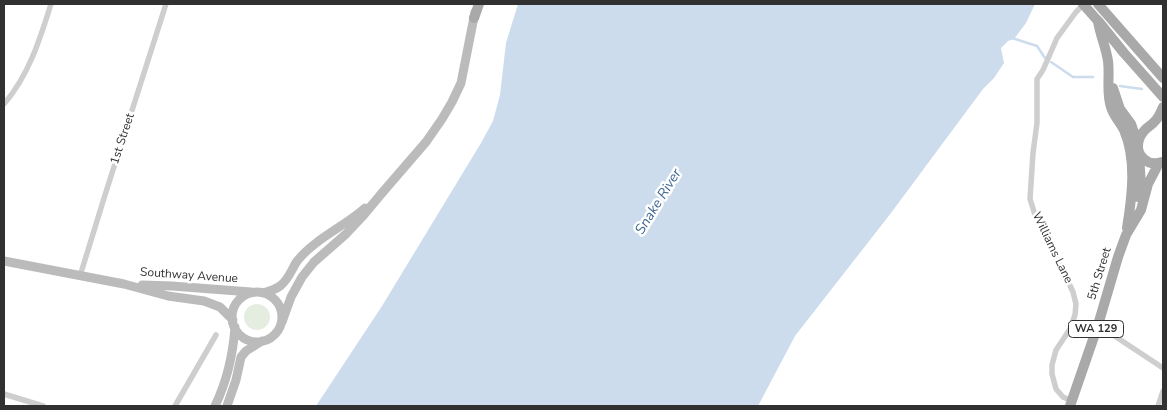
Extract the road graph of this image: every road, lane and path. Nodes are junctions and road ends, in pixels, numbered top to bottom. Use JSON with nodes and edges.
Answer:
{"nodes":[{"id":1,"x":51,"y":4,"type":"edge"},
{"id":2,"x":166,"y":4,"type":"edge"},
{"id":3,"x":478,"y":4,"type":"edge"},
{"id":4,"x":1083,"y":4,"type":"edge"},
{"id":5,"x":1098,"y":4,"type":"edge"},
{"id":6,"x":474,"y":18,"type":"joint"},
{"id":7,"x":1098,"y":21,"type":"junction"},
{"id":8,"x":1163,"y":78,"type":"edge"},
{"id":9,"x":1110,"y":80,"type":"junction"},
{"id":10,"x":1163,"y":96,"type":"edge"},
{"id":11,"x":4,"y":104,"type":"edge"},
{"id":12,"x":1163,"y":107,"type":"edge"},
{"id":13,"x":1138,"y":149,"type":"junction"},
{"id":14,"x":1161,"y":163,"type":"edge"},
{"id":15,"x":382,"y":192,"type":"junction"},
{"id":16,"x":1129,"y":213,"type":"junction"},
{"id":17,"x":1126,"y":235,"type":"junction"},
{"id":18,"x":4,"y":261,"type":"edge"},
{"id":19,"x":80,"y":276,"type":"junction"},
{"id":20,"x":124,"y":284,"type":"junction"},
{"id":21,"x":253,"y":293,"type":"junction"},
{"id":22,"x":263,"y":293,"type":"junction"},
{"id":23,"x":282,"y":322,"type":"junction"},
{"id":24,"x":234,"y":324,"type":"junction"},
{"id":25,"x":1098,"y":325,"type":"junction"},
{"id":26,"x":216,"y":335,"type":"dead end"},
{"id":27,"x":262,"y":341,"type":"junction"},
{"id":28,"x":1163,"y":368,"type":"edge"},
{"id":29,"x":1163,"y":391,"type":"edge"},
{"id":30,"x":4,"y":394,"type":"edge"},
{"id":31,"x":1071,"y":404,"type":"edge"},
{"id":32,"x":43,"y":406,"type":"edge"},
{"id":33,"x":175,"y":406,"type":"edge"},
{"id":34,"x":215,"y":406,"type":"edge"},
{"id":35,"x":227,"y":406,"type":"edge"},
{"id":36,"x":1158,"y":406,"type":"edge"}],
"edges":[{"from":1,"to":11,"type":"street"},
{"from":2,"to":19,"type":"street","name":"1st Street"},
{"from":3,"to":6,"type":"main road"},
{"from":4,"to":7,"type":"main road","bridge":true},
{"from":4,"to":31,"type":"street","name":"Williams Lane"},
{"from":5,"to":8,"type":"main road"},
{"from":6,"to":15,"type":"main road"},
{"from":7,"to":9,"type":"main road"},
{"from":7,"to":10,"type":"main road"},
{"from":9,"to":13,"type":"main road","name":"5th Street"},
{"from":9,"to":16,"type":"main road"},
{"from":12,"to":13,"type":"main road"},
{"from":13,"to":14,"type":"main road"},
{"from":13,"to":16,"type":"main road","name":"5th Street"},
{"from":14,"to":17,"type":"main road","name":"5th Street"},
{"from":15,"to":22,"type":"main road"},
{"from":15,"to":23,"type":"main road"},
{"from":16,"to":17,"type":"main road","name":"5th Street"},
{"from":17,"to":25,"type":"main road","name":"5th Street","number":"WA 129"},
{"from":18,"to":19,"type":"main road","name":"Southway Avenue"},
{"from":19,"to":20,"type":"main road","name":"Southway Avenue"},
{"from":20,"to":21,"type":"main road","name":"Southway Avenue"},
{"from":20,"to":24,"type":"main road","name":"Southway Avenue"},
{"from":21,"to":22,"type":"main road"},
{"from":21,"to":24,"type":"main road"},
{"from":22,"to":23,"type":"main road"},
{"from":23,"to":27,"type":"main road"},
{"from":24,"to":27,"type":"main road"},
{"from":24,"to":34,"type":"main road"},
{"from":25,"to":28,"type":"street"},
{"from":25,"to":31,"type":"main road","name":"5th Street","number":"WA 129"},
{"from":26,"to":33,"type":"street"},
{"from":27,"to":35,"type":"main road"},
{"from":29,"to":36,"type":"street"},
{"from":30,"to":32,"type":"street"}]}
